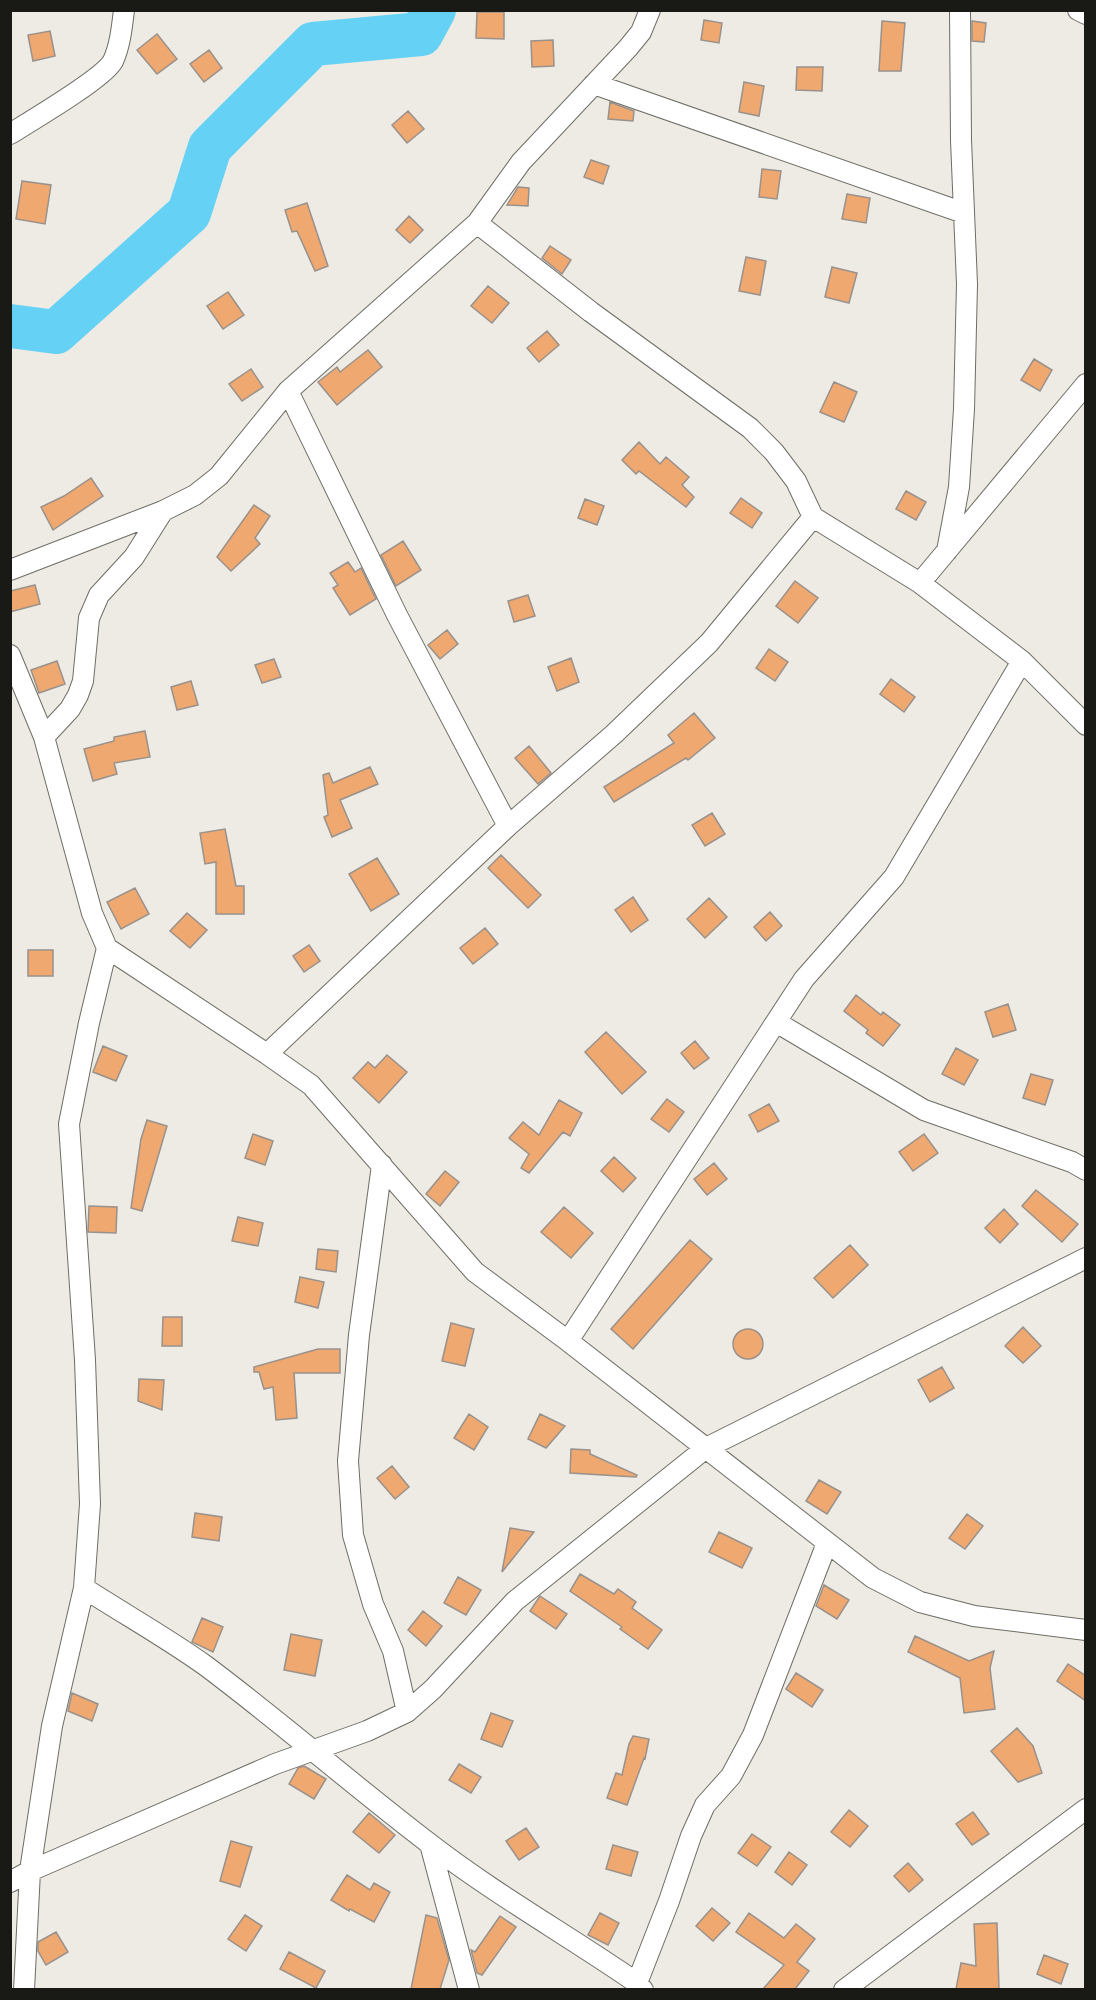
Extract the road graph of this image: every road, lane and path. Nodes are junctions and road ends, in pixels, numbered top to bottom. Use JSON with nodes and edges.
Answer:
{"nodes":[{"id":1,"x":124,"y":10,"type":"edge"},
{"id":2,"x":650,"y":10,"type":"edge"},
{"id":3,"x":960,"y":10,"type":"edge"},
{"id":4,"x":1078,"y":10,"type":"edge"},
{"id":5,"x":1086,"y":14,"type":"edge"},
{"id":6,"x":594,"y":84,"type":"junction"},
{"id":7,"x":10,"y":134,"type":"edge"},
{"id":8,"x":964,"y":213,"type":"junction"},
{"id":9,"x":477,"y":223,"type":"junction"},
{"id":10,"x":1086,"y":384,"type":"edge"},
{"id":11,"x":288,"y":391,"type":"junction"},
{"id":12,"x":163,"y":511,"type":"junction"},
{"id":13,"x":813,"y":517,"type":"junction"},
{"id":14,"x":947,"y":551,"type":"junction"},
{"id":15,"x":10,"y":570,"type":"edge"},
{"id":16,"x":920,"y":584,"type":"junction"},
{"id":17,"x":10,"y":655,"type":"edge"},
{"id":18,"x":1022,"y":662,"type":"junction"},
{"id":19,"x":1086,"y":725,"type":"edge"},
{"id":20,"x":44,"y":737,"type":"junction"},
{"id":21,"x":508,"y":826,"type":"junction"},
{"id":22,"x":107,"y":948,"type":"junction"},
{"id":23,"x":776,"y":1022,"type":"junction"},
{"id":24,"x":267,"y":1054,"type":"junction"},
{"id":25,"x":381,"y":1165,"type":"junction"},
{"id":26,"x":1086,"y":1170,"type":"edge"},
{"id":27,"x":1086,"y":1258,"type":"edge"},
{"id":28,"x":568,"y":1341,"type":"junction"},
{"id":29,"x":706,"y":1448,"type":"junction"},
{"id":30,"x":827,"y":1543,"type":"junction"},
{"id":31,"x":84,"y":1588,"type":"junction"},
{"id":32,"x":1086,"y":1630,"type":"edge"},
{"id":33,"x":407,"y":1712,"type":"junction"},
{"id":34,"x":314,"y":1750,"type":"junction"},
{"id":35,"x":1086,"y":1809,"type":"edge"},
{"id":36,"x":430,"y":1844,"type":"junction"},
{"id":37,"x":30,"y":1871,"type":"junction"},
{"id":38,"x":10,"y":1882,"type":"edge"},
{"id":39,"x":640,"y":1986,"type":"edge"},
{"id":40,"x":24,"y":1989,"type":"edge"},
{"id":41,"x":469,"y":1989,"type":"edge"},
{"id":42,"x":844,"y":1989,"type":"edge"}],
"edges":[{"from":1,"to":7,"type":"street"},
{"from":2,"to":6,"type":"street"},
{"from":3,"to":8,"type":"street"},
{"from":4,"to":5,"type":"street"},
{"from":6,"to":8,"type":"street"},
{"from":6,"to":9,"type":"street"},
{"from":8,"to":14,"type":"street"},
{"from":9,"to":11,"type":"street"},
{"from":9,"to":13,"type":"street"},
{"from":10,"to":14,"type":"street"},
{"from":11,"to":12,"type":"street"},
{"from":11,"to":21,"type":"street"},
{"from":12,"to":15,"type":"street"},
{"from":12,"to":20,"type":"street"},
{"from":13,"to":16,"type":"street"},
{"from":13,"to":21,"type":"street"},
{"from":14,"to":16,"type":"street"},
{"from":16,"to":18,"type":"street"},
{"from":17,"to":20,"type":"street"},
{"from":18,"to":19,"type":"street"},
{"from":18,"to":23,"type":"street"},
{"from":20,"to":22,"type":"street"},
{"from":21,"to":24,"type":"street"},
{"from":22,"to":24,"type":"street"},
{"from":22,"to":31,"type":"street"},
{"from":23,"to":26,"type":"street"},
{"from":23,"to":28,"type":"street"},
{"from":24,"to":25,"type":"street"},
{"from":25,"to":28,"type":"street"},
{"from":25,"to":33,"type":"street"},
{"from":27,"to":29,"type":"street"},
{"from":28,"to":29,"type":"street"},
{"from":29,"to":30,"type":"street"},
{"from":29,"to":33,"type":"street"},
{"from":30,"to":32,"type":"street"},
{"from":30,"to":39,"type":"street"},
{"from":31,"to":34,"type":"street"},
{"from":31,"to":37,"type":"street"},
{"from":33,"to":34,"type":"street"},
{"from":34,"to":36,"type":"street"},
{"from":34,"to":37,"type":"street"},
{"from":35,"to":42,"type":"street"},
{"from":36,"to":39,"type":"street"},
{"from":36,"to":41,"type":"street"},
{"from":37,"to":38,"type":"street"},
{"from":37,"to":40,"type":"street"}]}
